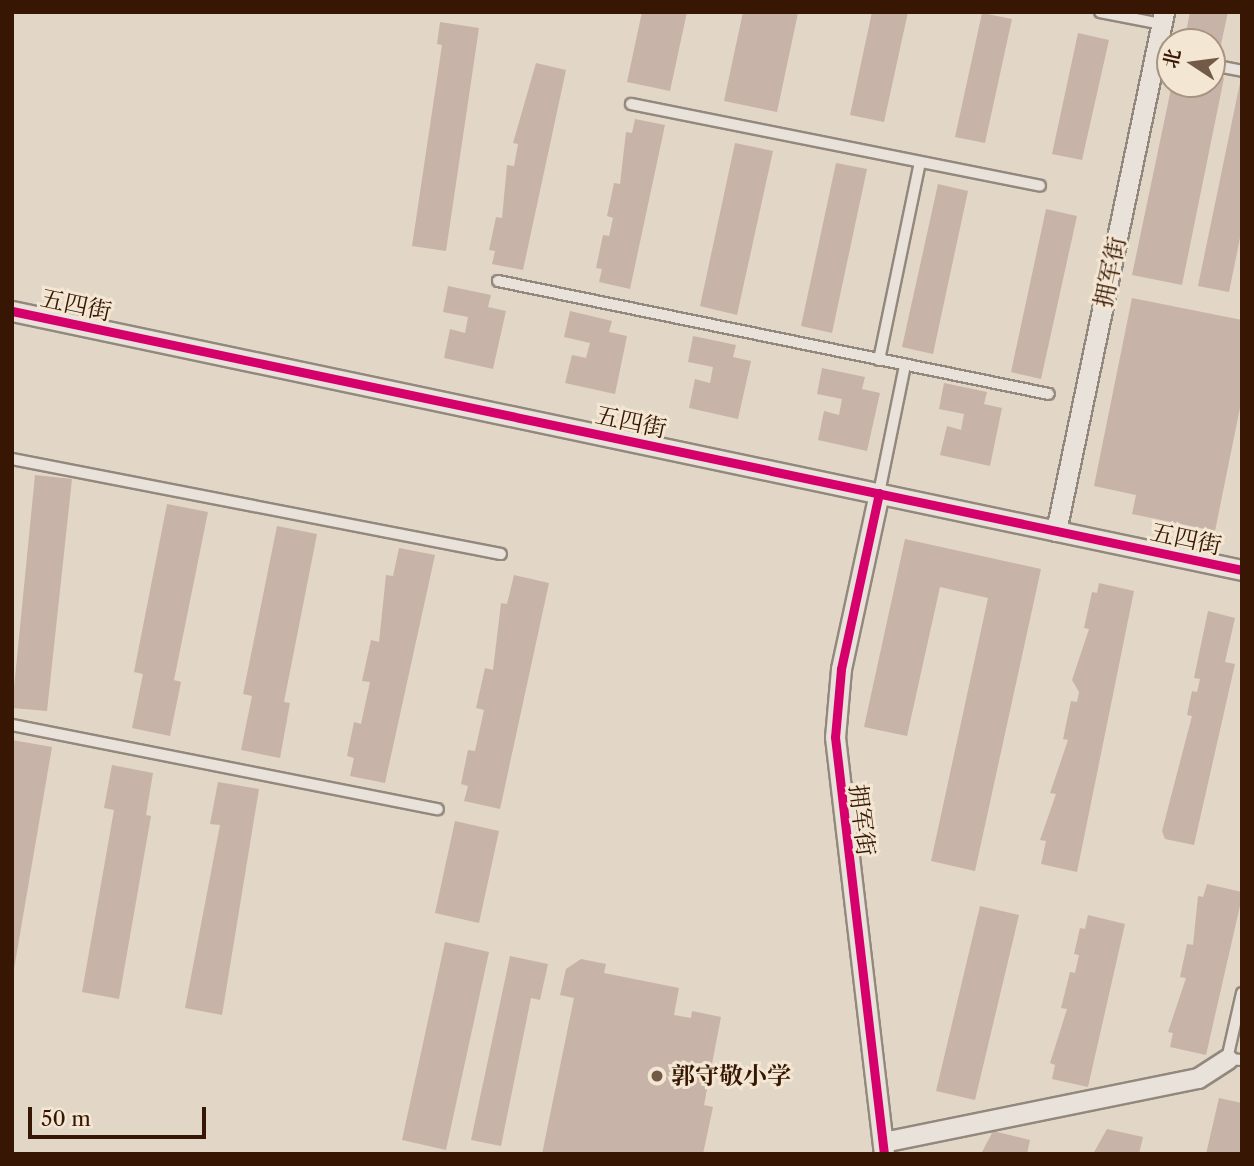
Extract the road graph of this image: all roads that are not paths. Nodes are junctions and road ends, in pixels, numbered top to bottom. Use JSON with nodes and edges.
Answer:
{"nodes":[{"id":1,"x":1100,"y":12,"type":"edge"},
{"id":2,"x":1162,"y":18,"type":"edge"},
{"id":3,"x":1156,"y":86,"type":"edge"},
{"id":4,"x":631,"y":103,"type":"dead end"},
{"id":5,"x":920,"y":162,"type":"junction"},
{"id":6,"x":1040,"y":186,"type":"dead end"},
{"id":7,"x":498,"y":281,"type":"dead end"},
{"id":8,"x":12,"y":311,"type":"edge"},
{"id":9,"x":879,"y":360,"type":"junction"},
{"id":10,"x":905,"y":365,"type":"junction"},
{"id":11,"x":1049,"y":394,"type":"dead end"},
{"id":12,"x":12,"y":459,"type":"edge"},
{"id":13,"x":878,"y":494,"type":"junction"},
{"id":14,"x":1056,"y":531,"type":"junction"},
{"id":15,"x":501,"y":554,"type":"dead end"},
{"id":16,"x":1242,"y":570,"type":"edge"},
{"id":17,"x":12,"y":725,"type":"edge"},
{"id":18,"x":438,"y":809,"type":"dead end"},
{"id":19,"x":1242,"y":993,"type":"edge"},
{"id":20,"x":1234,"y":1060,"type":"edge"},
{"id":21,"x":883,"y":1148,"type":"edge"}],
"edges":[{"from":1,"to":2,"type":"lane"},
{"from":3,"to":14,"type":"street","name":"拥军街"},
{"from":4,"to":5,"type":"lane"},
{"from":5,"to":6,"type":"lane"},
{"from":5,"to":9,"type":"lane"},
{"from":7,"to":9,"type":"lane"},
{"from":8,"to":13,"type":"street","name":"五四街"},
{"from":9,"to":10,"type":"lane"},
{"from":10,"to":11,"type":"lane"},
{"from":10,"to":13,"type":"lane"},
{"from":12,"to":15,"type":"lane"},
{"from":13,"to":14,"type":"street","name":"五四街"},
{"from":13,"to":21,"type":"street","name":"拥军街"},
{"from":14,"to":16,"type":"street","name":"五四街"},
{"from":17,"to":18,"type":"lane"},
{"from":19,"to":20,"type":"lane"},
{"from":20,"to":21,"type":"street"}]}
